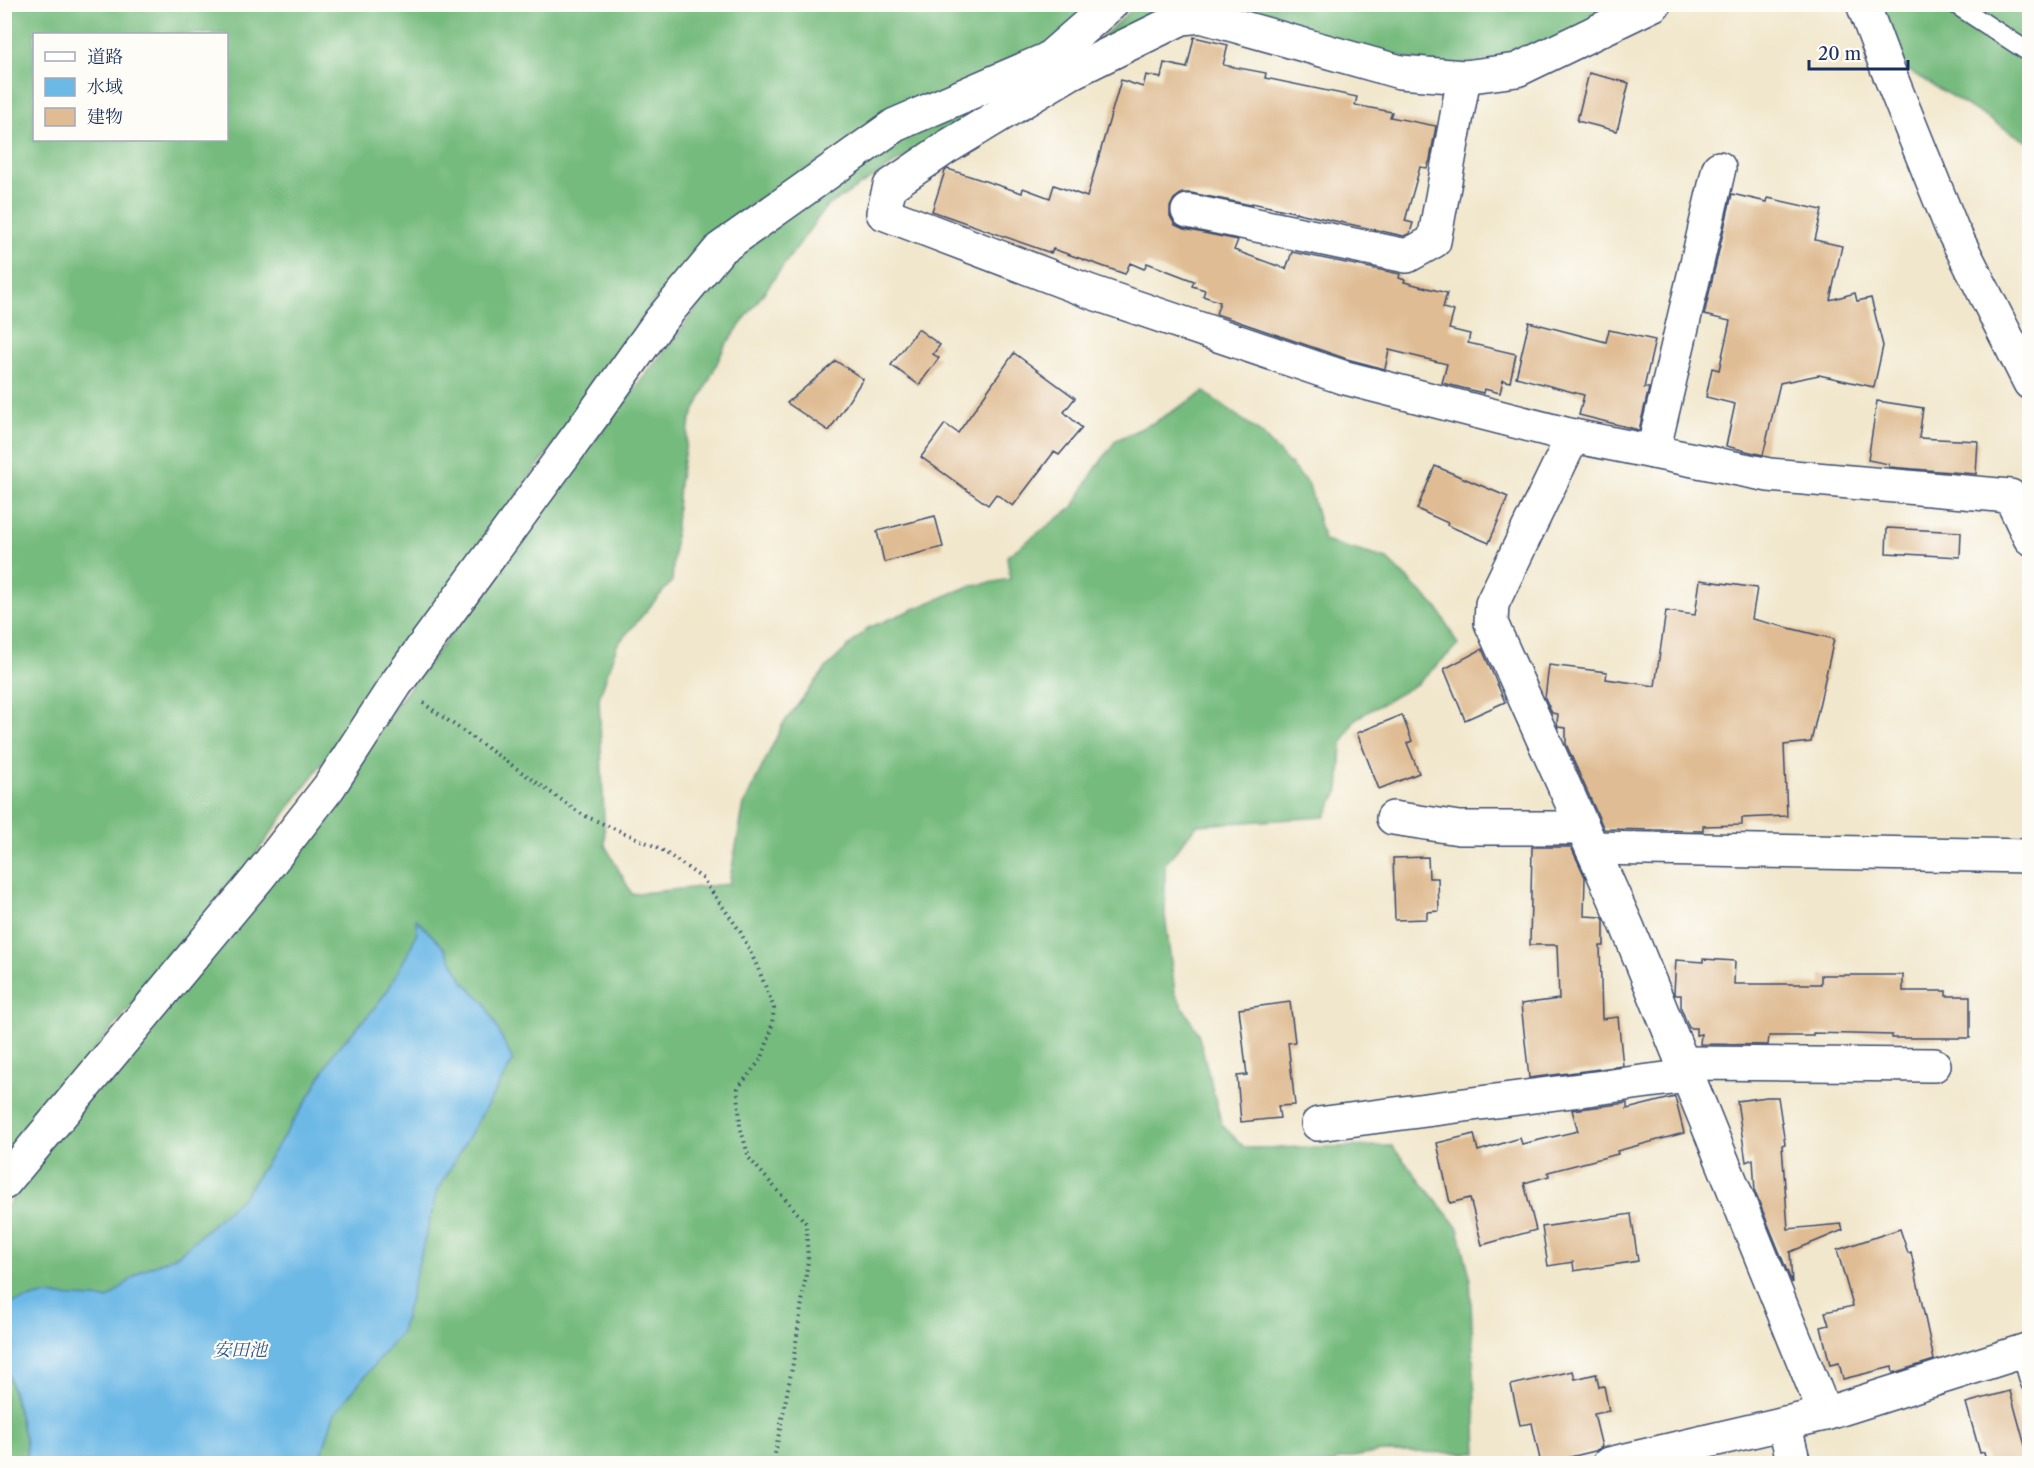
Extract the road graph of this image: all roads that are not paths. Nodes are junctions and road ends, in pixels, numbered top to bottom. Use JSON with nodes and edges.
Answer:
{"nodes":[{"id":1,"x":1111,"y":4,"type":"edge"},
{"id":2,"x":1654,"y":4,"type":"edge"},
{"id":3,"x":1863,"y":4,"type":"edge"},
{"id":4,"x":1956,"y":4,"type":"edge"},
{"id":5,"x":2030,"y":53,"type":"edge"},
{"id":6,"x":1054,"y":69,"type":"junction"},
{"id":7,"x":1464,"y":77,"type":"junction"},
{"id":8,"x":1719,"y":168,"type":"dead end"},
{"id":9,"x":1188,"y":212,"type":"dead end"},
{"id":10,"x":2030,"y":383,"type":"edge"},
{"id":11,"x":1573,"y":436,"type":"junction"},
{"id":12,"x":1653,"y":452,"type":"junction"},
{"id":13,"x":2030,"y":538,"type":"edge"},
{"id":14,"x":1393,"y":818,"type":"dead end"},
{"id":15,"x":1587,"y":838,"type":"junction"},
{"id":16,"x":2030,"y":856,"type":"edge"},
{"id":17,"x":1934,"y":1065,"type":"dead end"},
{"id":18,"x":1685,"y":1069,"type":"junction"},
{"id":19,"x":1318,"y":1124,"type":"dead end"},
{"id":20,"x":4,"y":1183,"type":"edge"},
{"id":21,"x":2025,"y":1351,"type":"edge"},
{"id":22,"x":2030,"y":1383,"type":"edge"},
{"id":23,"x":1825,"y":1414,"type":"junction"},
{"id":24,"x":1784,"y":1423,"type":"junction"},
{"id":25,"x":1609,"y":1464,"type":"edge"},
{"id":26,"x":1794,"y":1464,"type":"edge"}],
"edges":[{"from":1,"to":6,"type":"street"},
{"from":2,"to":7,"type":"street"},
{"from":3,"to":10,"type":"street"},
{"from":4,"to":5,"type":"lane"},
{"from":6,"to":7,"type":"street"},
{"from":6,"to":11,"type":"street"},
{"from":6,"to":20,"type":"street"},
{"from":7,"to":9,"type":"street"},
{"from":8,"to":12,"type":"street"},
{"from":11,"to":12,"type":"street"},
{"from":11,"to":15,"type":"street"},
{"from":12,"to":13,"type":"street"},
{"from":14,"to":15,"type":"street"},
{"from":15,"to":16,"type":"street"},
{"from":15,"to":18,"type":"street"},
{"from":17,"to":18,"type":"street"},
{"from":18,"to":19,"type":"street"},
{"from":18,"to":23,"type":"street"},
{"from":21,"to":22,"type":"lane"},
{"from":21,"to":23,"type":"street"},
{"from":23,"to":24,"type":"street"},
{"from":24,"to":25,"type":"street"},
{"from":24,"to":26,"type":"street"}]}
